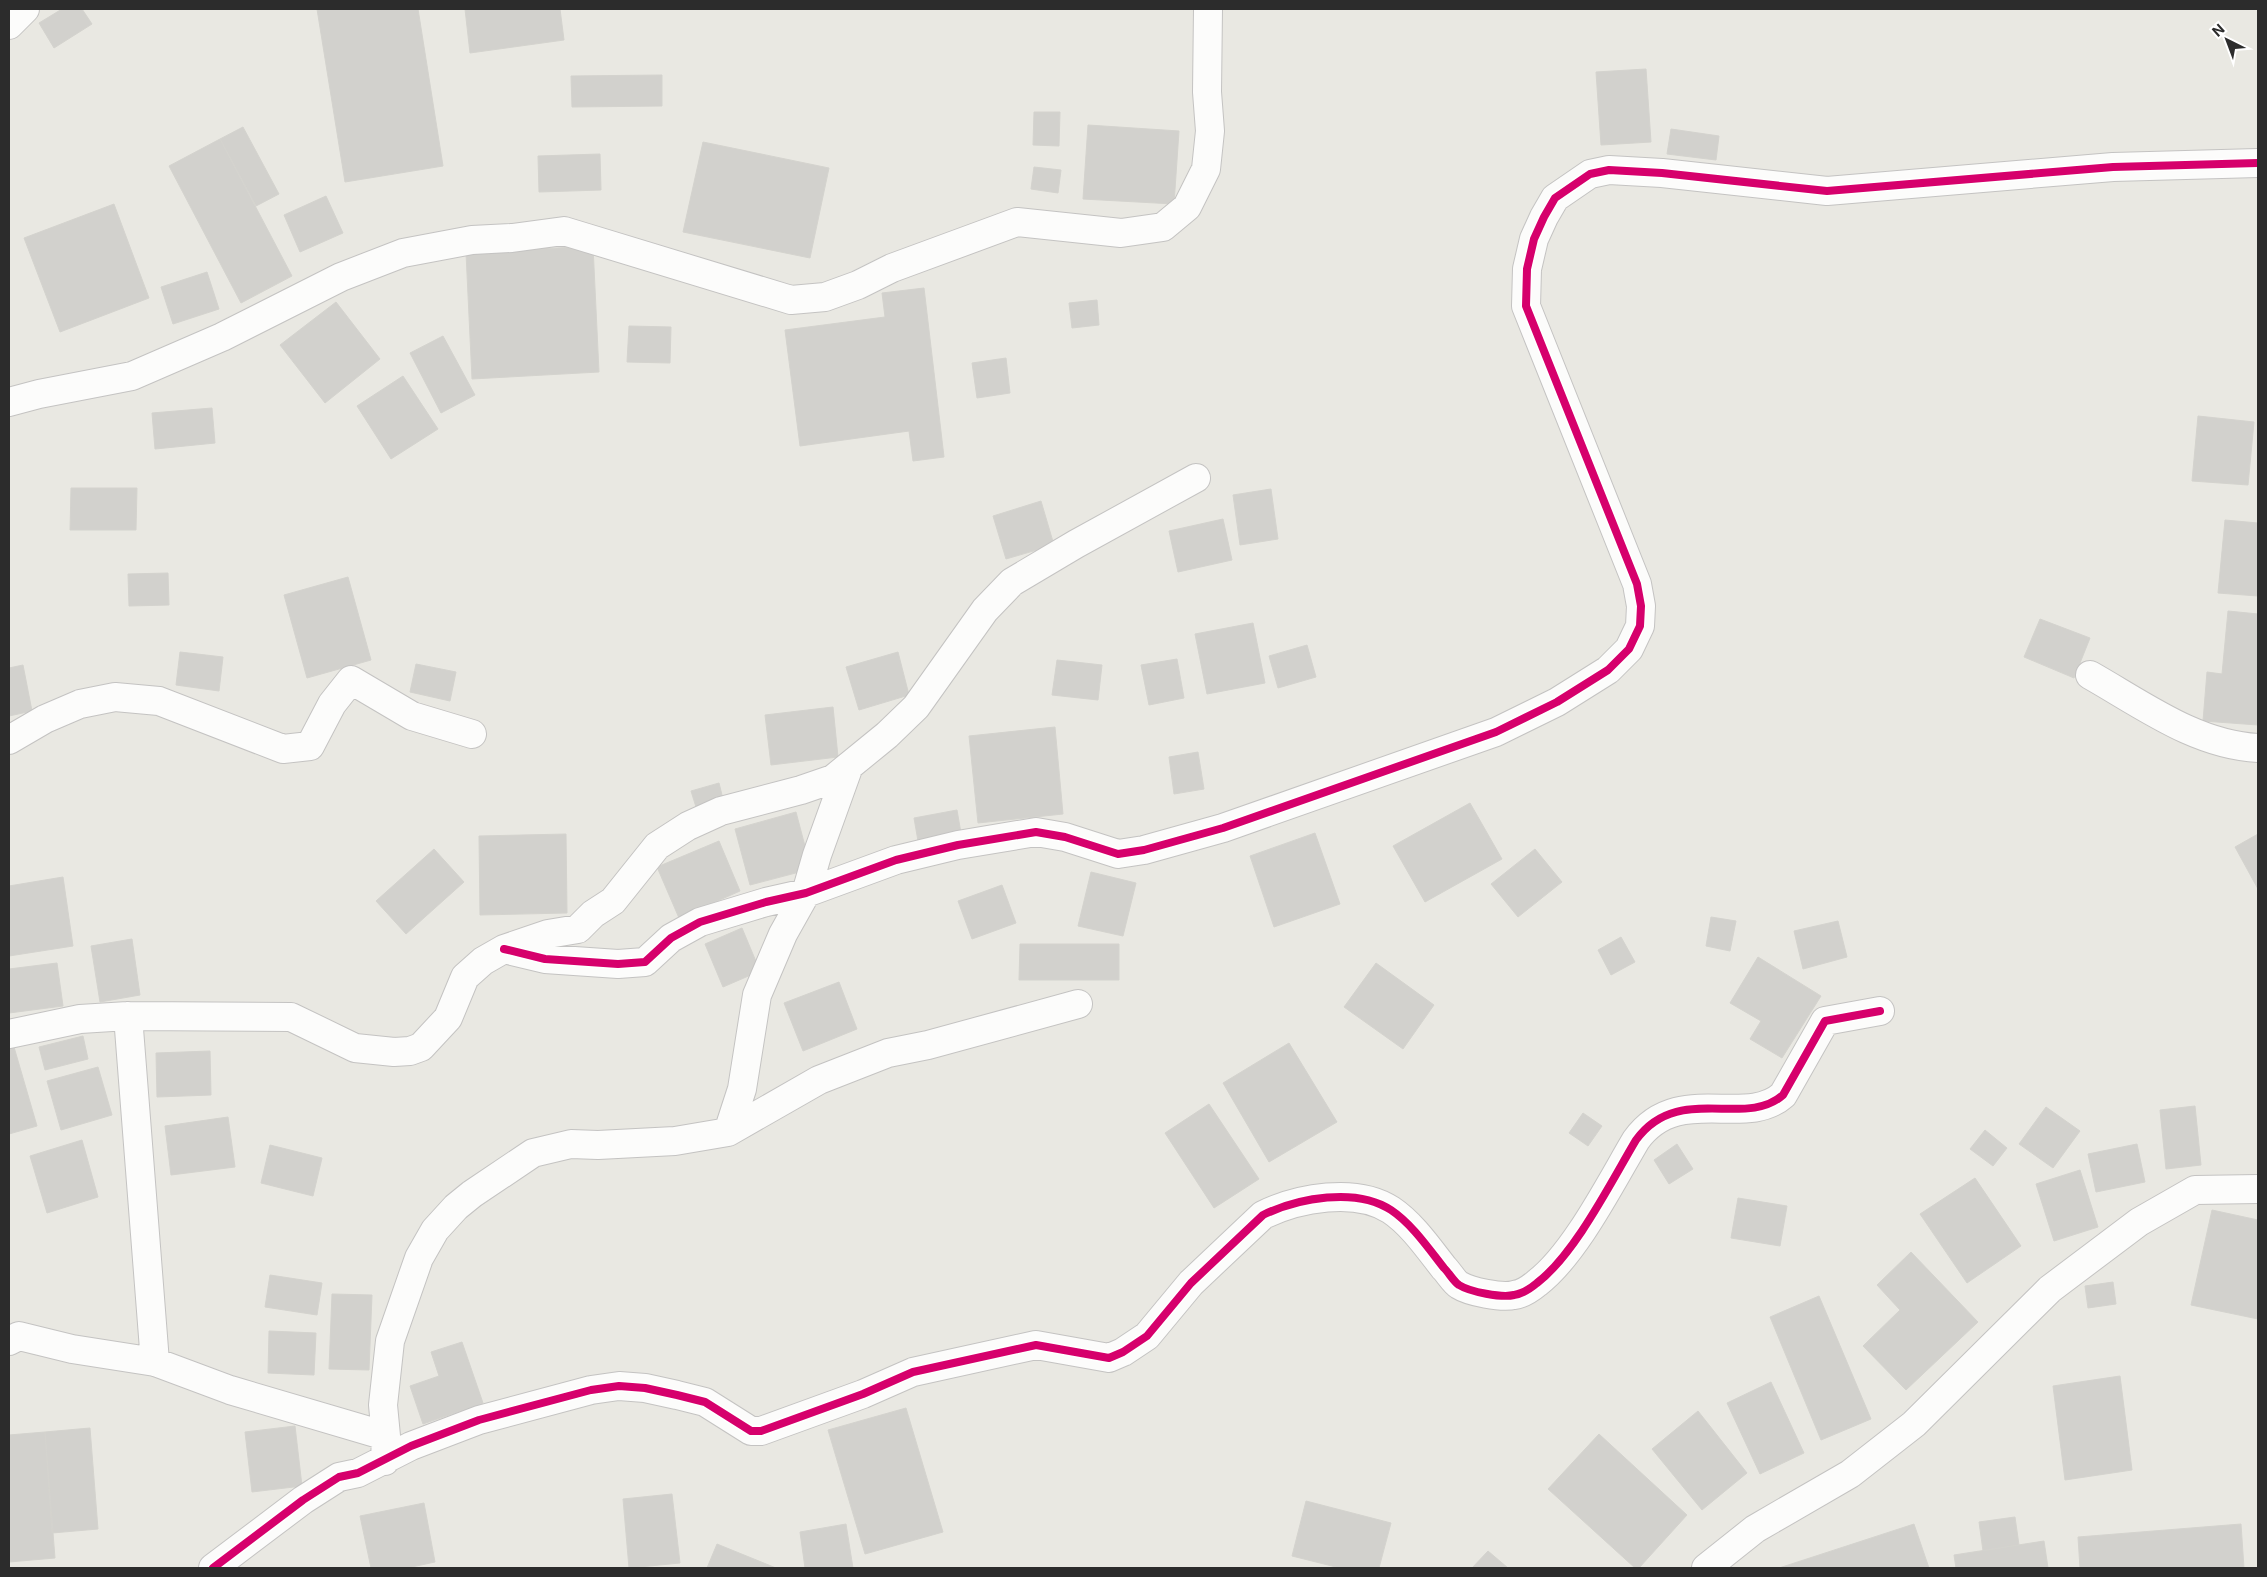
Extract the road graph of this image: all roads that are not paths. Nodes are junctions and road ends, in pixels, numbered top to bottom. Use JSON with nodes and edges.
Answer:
{"nodes":[{"id":1,"x":25,"y":9,"type":"edge"},
{"id":2,"x":1208,"y":9,"type":"edge"},
{"id":3,"x":9,"y":25,"type":"edge"},
{"id":4,"x":2258,"y":163,"type":"edge"},
{"id":5,"x":9,"y":402,"type":"edge"},
{"id":6,"x":1196,"y":478,"type":"dead end"},
{"id":7,"x":2090,"y":675,"type":"dead end"},
{"id":8,"x":472,"y":734,"type":"dead end"},
{"id":9,"x":9,"y":740,"type":"edge"},
{"id":10,"x":2258,"y":748,"type":"edge"},
{"id":11,"x":849,"y":766,"type":"junction"},
{"id":12,"x":806,"y":893,"type":"junction"},
{"id":13,"x":504,"y":950,"type":"junction"},
{"id":14,"x":1078,"y":1004,"type":"dead end"},
{"id":15,"x":1880,"y":1011,"type":"dead end"},
{"id":16,"x":128,"y":1016,"type":"junction"},
{"id":17,"x":9,"y":1034,"type":"edge"},
{"id":18,"x":728,"y":1132,"type":"junction"},
{"id":19,"x":2258,"y":1189,"type":"edge"},
{"id":20,"x":9,"y":1341,"type":"edge"},
{"id":21,"x":155,"y":1362,"type":"junction"},
{"id":22,"x":385,"y":1449,"type":"junction"},
{"id":23,"x":213,"y":1568,"type":"edge"},
{"id":24,"x":1706,"y":1568,"type":"edge"}],
"edges":[{"from":1,"to":3,"type":"street"},
{"from":2,"to":5,"type":"street"},
{"from":4,"to":12,"type":"street"},
{"from":6,"to":11,"type":"street"},
{"from":7,"to":10,"type":"street"},
{"from":8,"to":9,"type":"street"},
{"from":11,"to":12,"type":"street"},
{"from":11,"to":13,"type":"street"},
{"from":12,"to":13,"type":"street"},
{"from":12,"to":18,"type":"street"},
{"from":13,"to":16,"type":"street"},
{"from":14,"to":18,"type":"street"},
{"from":15,"to":22,"type":"street"},
{"from":16,"to":17,"type":"street"},
{"from":16,"to":21,"type":"street"},
{"from":18,"to":22,"type":"street"},
{"from":19,"to":24,"type":"street"},
{"from":20,"to":21,"type":"street"},
{"from":21,"to":22,"type":"street"},
{"from":22,"to":23,"type":"street"}]}
